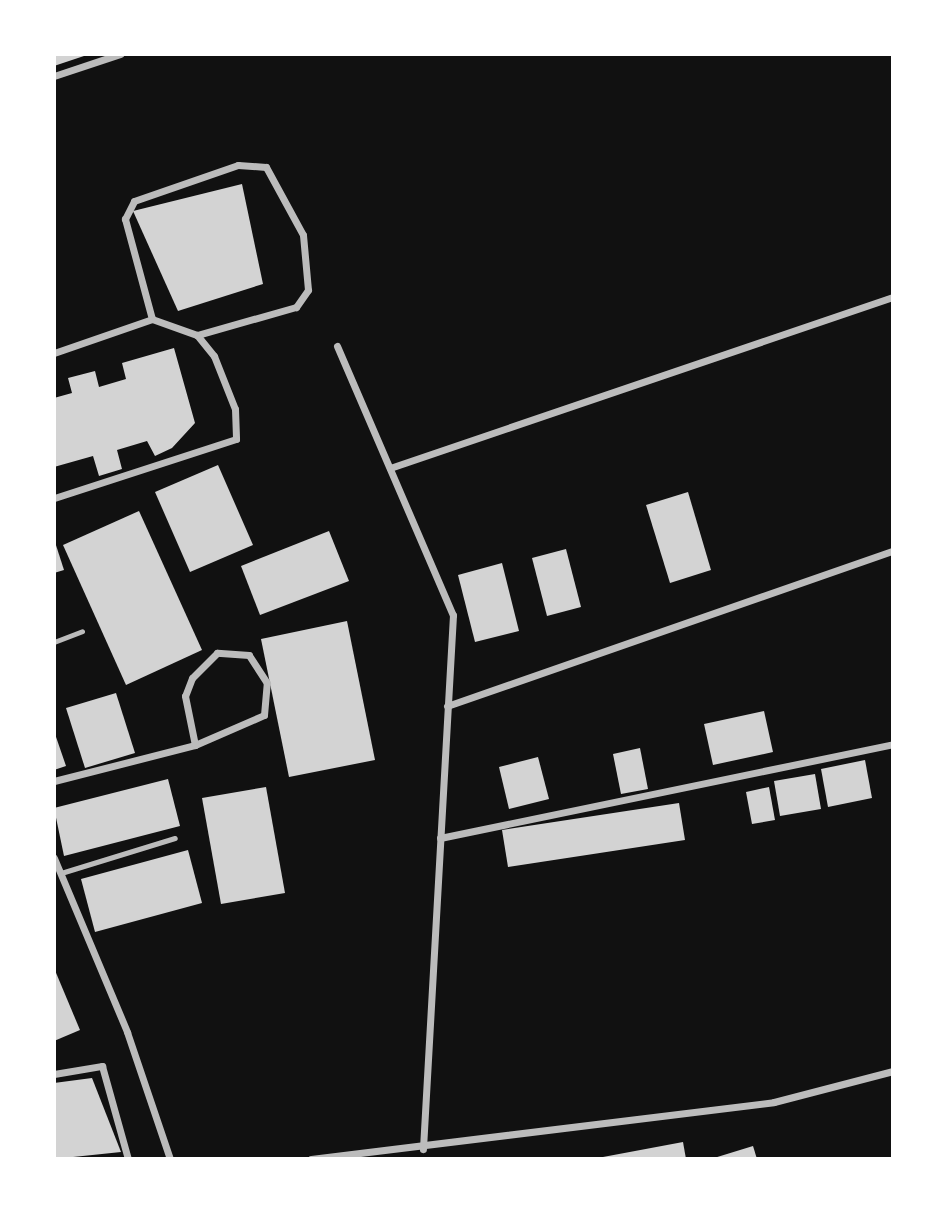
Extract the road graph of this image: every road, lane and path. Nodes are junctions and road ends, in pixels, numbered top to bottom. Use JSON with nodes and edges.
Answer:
{"nodes":[{"id":1,"x":120,"y":54,"type":"edge"},
{"id":2,"x":54,"y":76,"type":"edge"},
{"id":3,"x":893,"y":297,"type":"edge"},
{"id":4,"x":152,"y":319,"type":"junction"},
{"id":5,"x":197,"y":335,"type":"junction"},
{"id":6,"x":337,"y":346,"type":"dead end"},
{"id":7,"x":54,"y":354,"type":"edge"},
{"id":8,"x":390,"y":468,"type":"junction"},
{"id":9,"x":54,"y":498,"type":"edge"},
{"id":10,"x":893,"y":551,"type":"edge"},
{"id":11,"x":82,"y":631,"type":"dead end"},
{"id":12,"x":54,"y":642,"type":"edge"},
{"id":13,"x":447,"y":706,"type":"junction"},
{"id":14,"x":893,"y":744,"type":"edge"},
{"id":15,"x":195,"y":745,"type":"junction"},
{"id":16,"x":54,"y":781,"type":"edge"},
{"id":17,"x":175,"y":838,"type":"dead end"},
{"id":18,"x":440,"y":838,"type":"junction"},
{"id":19,"x":54,"y":858,"type":"edge"},
{"id":20,"x":61,"y":873,"type":"junction"},
{"id":21,"x":893,"y":1071,"type":"edge"},
{"id":22,"x":54,"y":1074,"type":"edge"},
{"id":23,"x":423,"y":1149,"type":"junction"},
{"id":24,"x":402,"y":1155,"type":"edge"},
{"id":25,"x":128,"y":1159,"type":"edge"},
{"id":26,"x":170,"y":1159,"type":"edge"},
{"id":27,"x":311,"y":1159,"type":"edge"}],
"edges":[{"from":1,"to":2,"type":"street"},
{"from":3,"to":8,"type":"street"},
{"from":4,"to":5,"type":"street"},
{"from":4,"to":5,"type":"street"},
{"from":4,"to":7,"type":"street"},
{"from":5,"to":9,"type":"street"},
{"from":6,"to":8,"type":"street"},
{"from":8,"to":13,"type":"street"},
{"from":10,"to":13,"type":"street"},
{"from":11,"to":12,"type":"lane"},
{"from":13,"to":18,"type":"street"},
{"from":14,"to":18,"type":"street"},
{"from":15,"to":15,"type":"street"},
{"from":15,"to":16,"type":"street"},
{"from":17,"to":20,"type":"lane"},
{"from":18,"to":23,"type":"street"},
{"from":19,"to":20,"type":"street"},
{"from":20,"to":26,"type":"street"},
{"from":21,"to":23,"type":"street"},
{"from":22,"to":25,"type":"street"},
{"from":23,"to":24,"type":"street"},
{"from":24,"to":27,"type":"street"}]}
